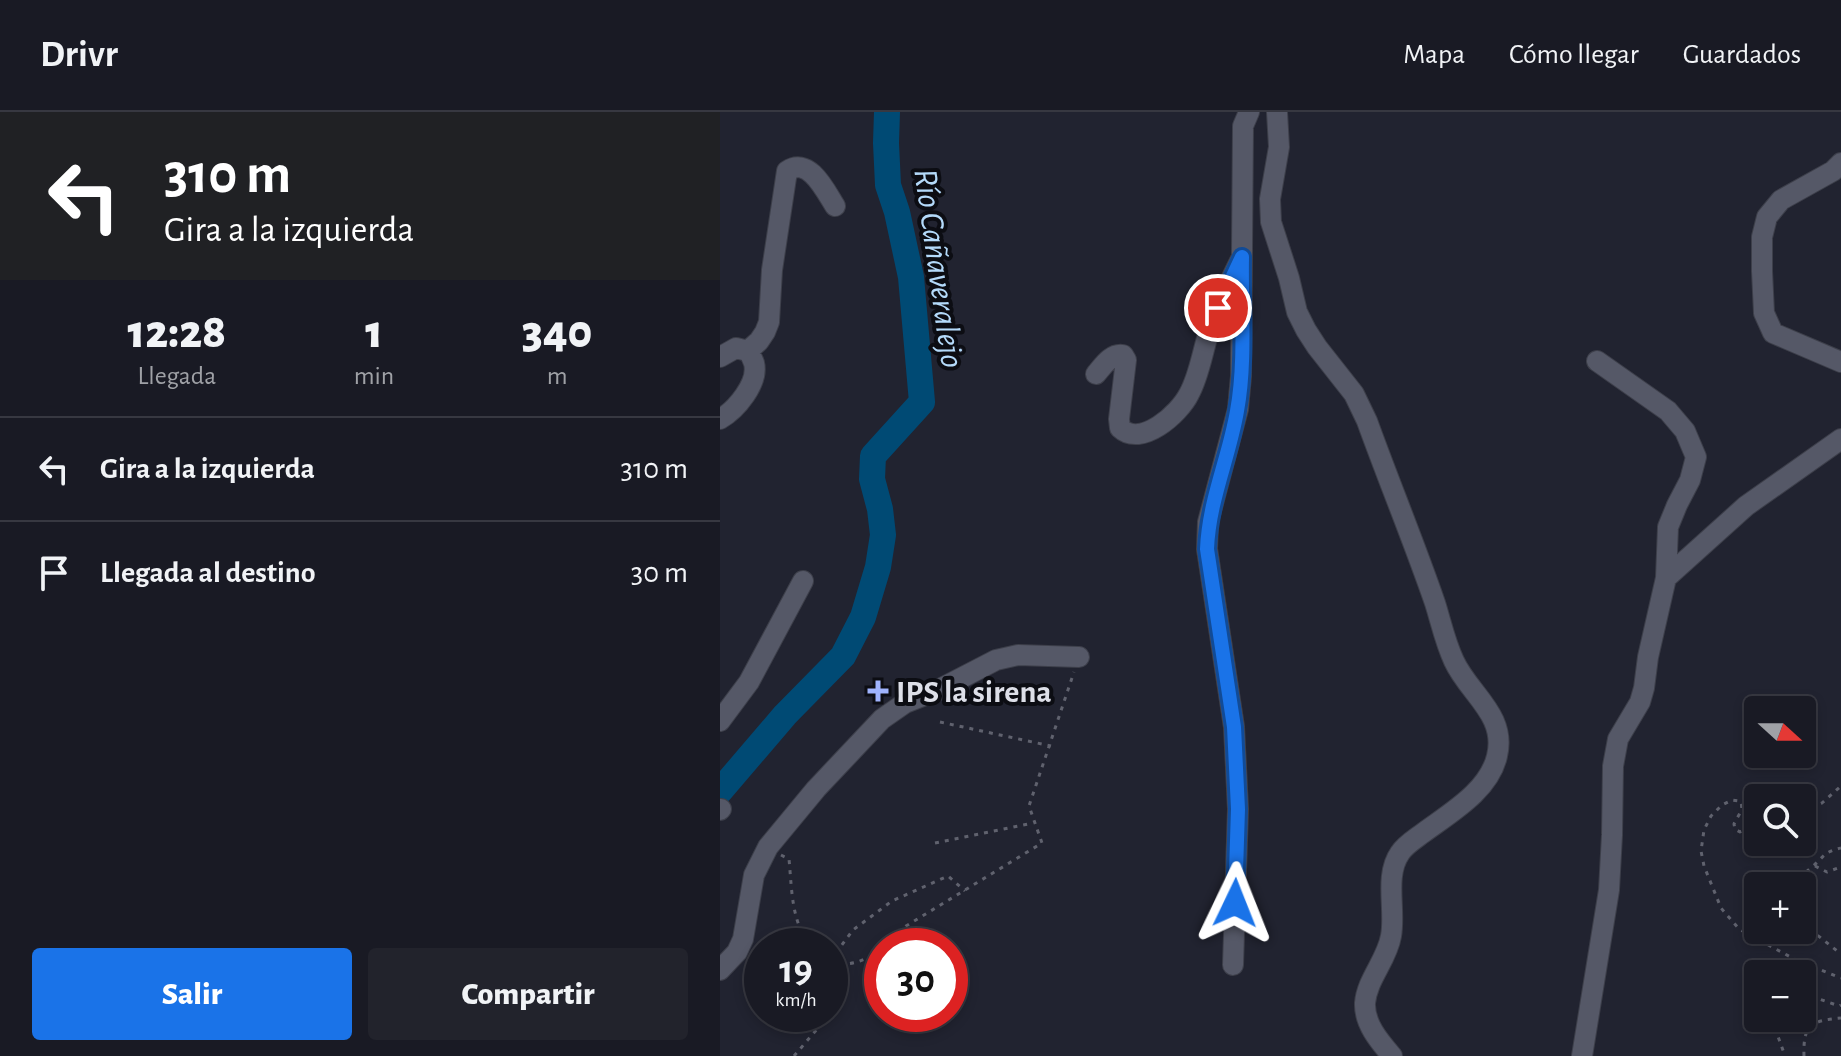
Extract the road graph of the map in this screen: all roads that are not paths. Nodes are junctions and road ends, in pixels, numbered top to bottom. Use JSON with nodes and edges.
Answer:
{"nodes":[{"id":1,"x":1249,"y":112,"type":"edge"},
{"id":2,"x":1277,"y":112,"type":"edge"},
{"id":3,"x":1841,"y":163,"type":"edge"},
{"id":4,"x":835,"y":206,"type":"dead end"},
{"id":5,"x":1242,"y":257,"type":"junction"},
{"id":6,"x":748,"y":351,"type":"junction"},
{"id":7,"x":720,"y":357,"type":"edge"},
{"id":8,"x":1597,"y":361,"type":"dead end"},
{"id":9,"x":1841,"y":362,"type":"edge"},
{"id":10,"x":1096,"y":374,"type":"dead end"},
{"id":11,"x":720,"y":419,"type":"edge"},
{"id":12,"x":1841,"y":439,"type":"edge"},
{"id":13,"x":1666,"y":578,"type":"junction"},
{"id":14,"x":803,"y":581,"type":"dead end"},
{"id":15,"x":1079,"y":657,"type":"road end"},
{"id":16,"x":720,"y":721,"type":"edge"},
{"id":17,"x":1233,"y":965,"type":"dead end"},
{"id":18,"x":720,"y":970,"type":"edge"},
{"id":19,"x":1392,"y":1056,"type":"edge"},
{"id":20,"x":1582,"y":1056,"type":"edge"}],
"edges":[{"from":1,"to":5,"type":"street"},
{"from":2,"to":19,"type":"street"},
{"from":3,"to":9,"type":"street"},
{"from":4,"to":6,"type":"street"},
{"from":5,"to":10,"type":"street"},
{"from":5,"to":17,"type":"street"},
{"from":6,"to":7,"type":"street"},
{"from":6,"to":11,"type":"street"},
{"from":8,"to":13,"type":"street"},
{"from":12,"to":13,"type":"street"},
{"from":13,"to":20,"type":"street"},
{"from":14,"to":16,"type":"street"},
{"from":15,"to":18,"type":"street"}]}
